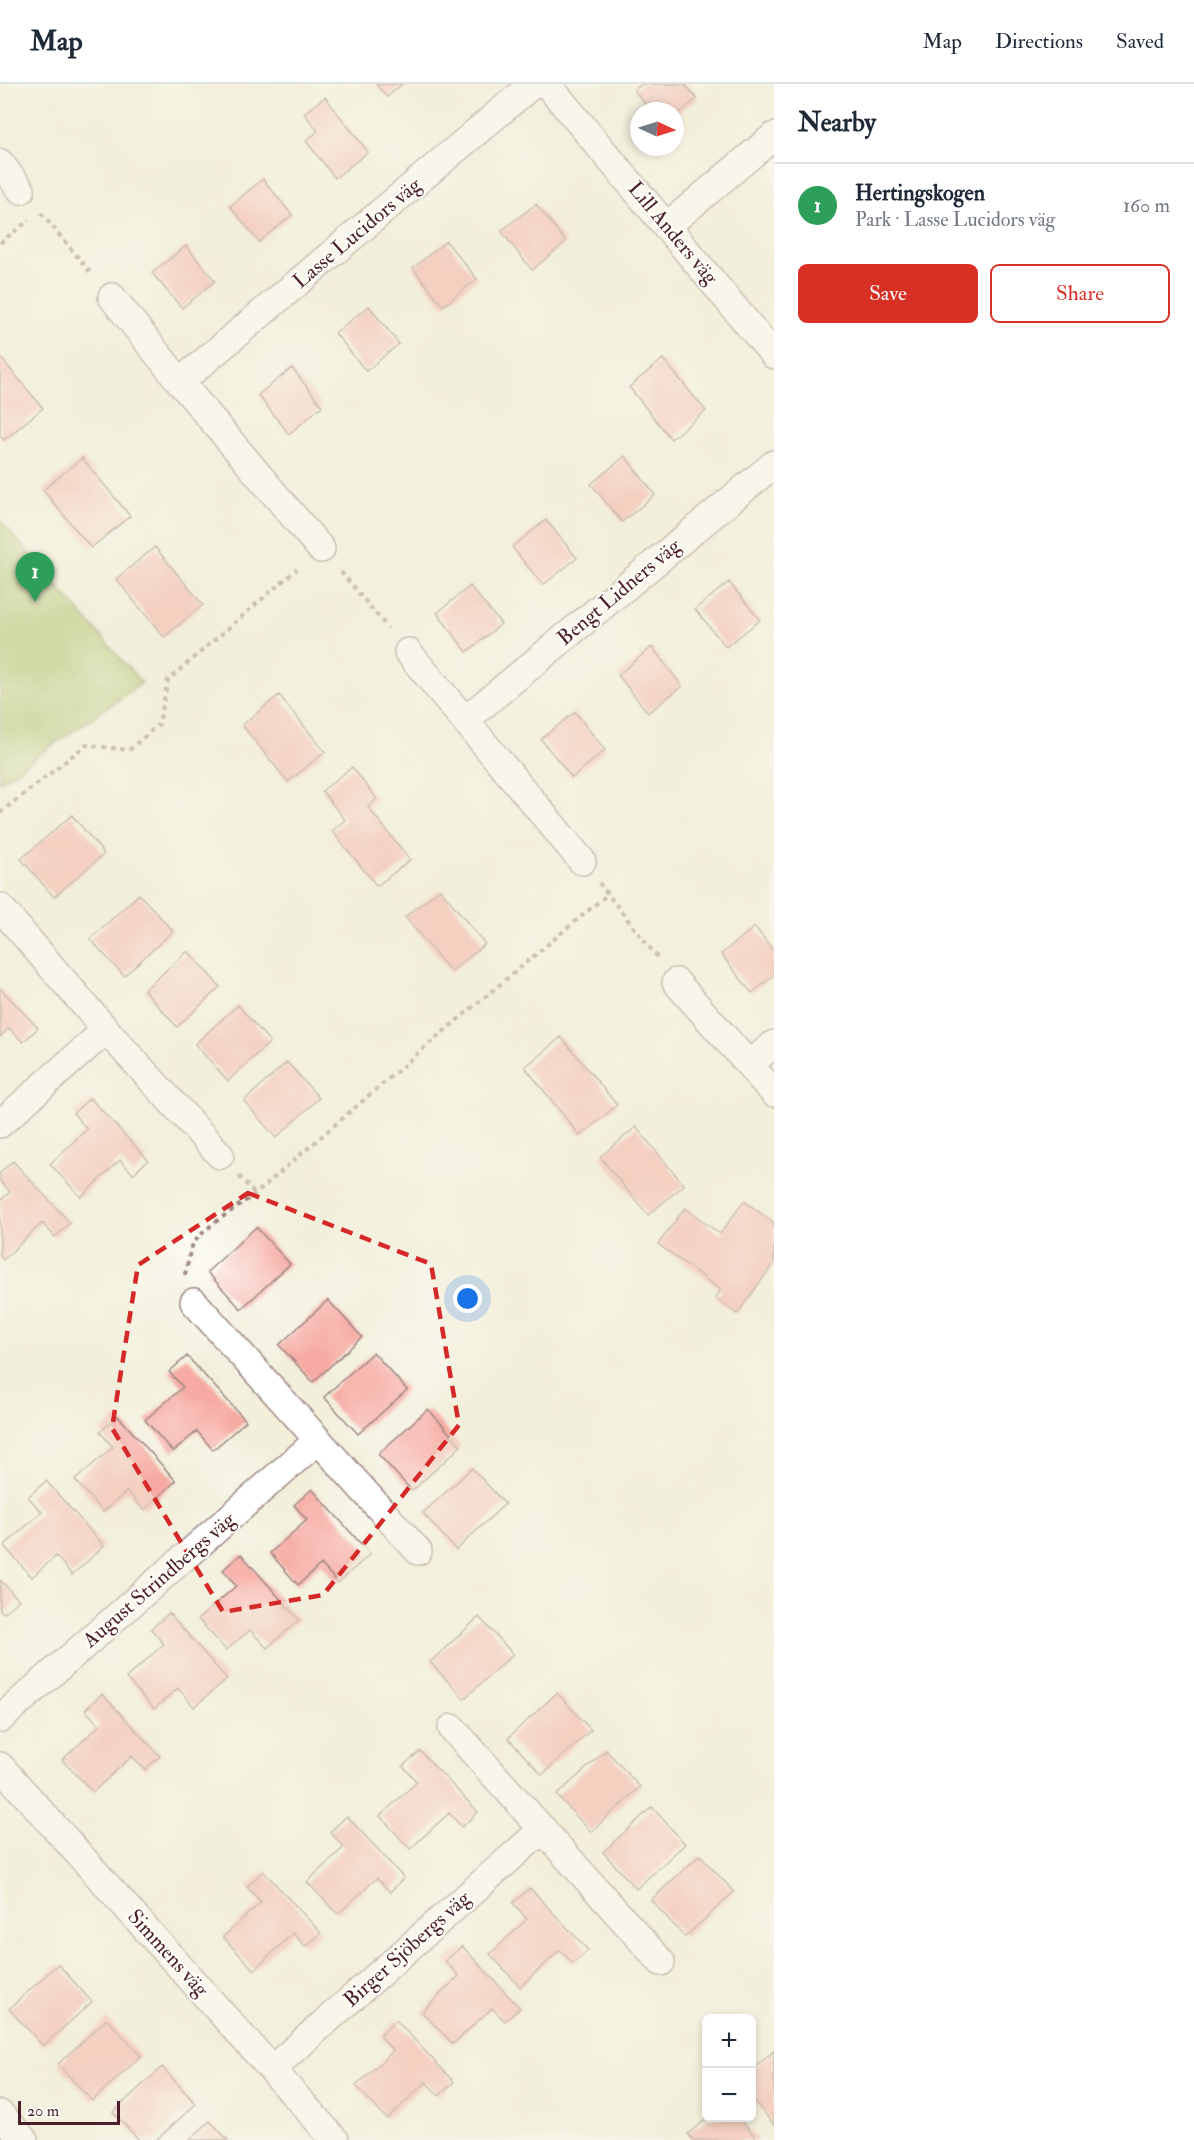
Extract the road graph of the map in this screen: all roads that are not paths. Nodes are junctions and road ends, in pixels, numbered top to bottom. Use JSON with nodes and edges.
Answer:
{"nodes":[{"id":1,"x":532,"y":84,"type":"edge"},
{"id":2,"x":547,"y":84,"type":"edge"},
{"id":3,"x":774,"y":136,"type":"edge"},
{"id":4,"x":0,"y":163,"type":"edge"},
{"id":5,"x":21,"y":190,"type":"road end"},
{"id":6,"x":667,"y":226,"type":"junction"},
{"id":7,"x":112,"y":297,"type":"road end"},
{"id":8,"x":774,"y":355,"type":"edge"},
{"id":9,"x":180,"y":382,"type":"junction"},
{"id":10,"x":774,"y":464,"type":"edge"},
{"id":11,"x":321,"y":549,"type":"road end"},
{"id":12,"x":408,"y":652,"type":"road end"},
{"id":13,"x":465,"y":720,"type":"junction"},
{"id":14,"x":582,"y":861,"type":"road end"},
{"id":15,"x":0,"y":907,"type":"edge"},
{"id":16,"x":676,"y":982,"type":"road end"},
{"id":17,"x":106,"y":1030,"type":"junction"},
{"id":18,"x":774,"y":1044,"type":"edge"},
{"id":19,"x":750,"y":1064,"type":"junction"},
{"id":20,"x":774,"y":1093,"type":"edge"},
{"id":21,"x":0,"y":1124,"type":"edge"},
{"id":22,"x":220,"y":1155,"type":"dead end"},
{"id":23,"x":194,"y":1302,"type":"road end"},
{"id":24,"x":318,"y":1441,"type":"junction"},
{"id":25,"x":418,"y":1551,"type":"dead end"},
{"id":26,"x":0,"y":1719,"type":"edge"},
{"id":27,"x":452,"y":1728,"type":"dead end"},
{"id":28,"x":0,"y":1766,"type":"edge"},
{"id":29,"x":543,"y":1829,"type":"junction"},
{"id":30,"x":661,"y":1962,"type":"dead end"},
{"id":31,"x":272,"y":2069,"type":"junction"},
{"id":32,"x":0,"y":2114,"type":"edge"},
{"id":33,"x":24,"y":2140,"type":"edge"},
{"id":34,"x":335,"y":2140,"type":"edge"}],
"edges":[{"from":1,"to":9,"type":"street","name":"Lasse Lucidors väg"},
{"from":2,"to":6,"type":"street","name":"Lill Anders väg"},
{"from":3,"to":6,"type":"street"},
{"from":4,"to":5,"type":"street"},
{"from":6,"to":8,"type":"street","name":"Lill Anders väg"},
{"from":7,"to":9,"type":"street"},
{"from":9,"to":11,"type":"street"},
{"from":10,"to":13,"type":"street","name":"Bengt Lidners väg"},
{"from":12,"to":13,"type":"street"},
{"from":13,"to":14,"type":"street"},
{"from":15,"to":17,"type":"street"},
{"from":16,"to":19,"type":"street"},
{"from":17,"to":21,"type":"street"},
{"from":17,"to":22,"type":"street"},
{"from":18,"to":19,"type":"street"},
{"from":19,"to":20,"type":"street"},
{"from":23,"to":24,"type":"street"},
{"from":24,"to":25,"type":"street"},
{"from":24,"to":26,"type":"street","name":"August Strindbergs väg"},
{"from":27,"to":29,"type":"street"},
{"from":28,"to":31,"type":"street","name":"Simmens väg"},
{"from":29,"to":30,"type":"street"},
{"from":29,"to":31,"type":"street","name":"Birger Sjöbergs väg"},
{"from":31,"to":34,"type":"street","name":"Simmens väg"},
{"from":32,"to":33,"type":"street"}]}
